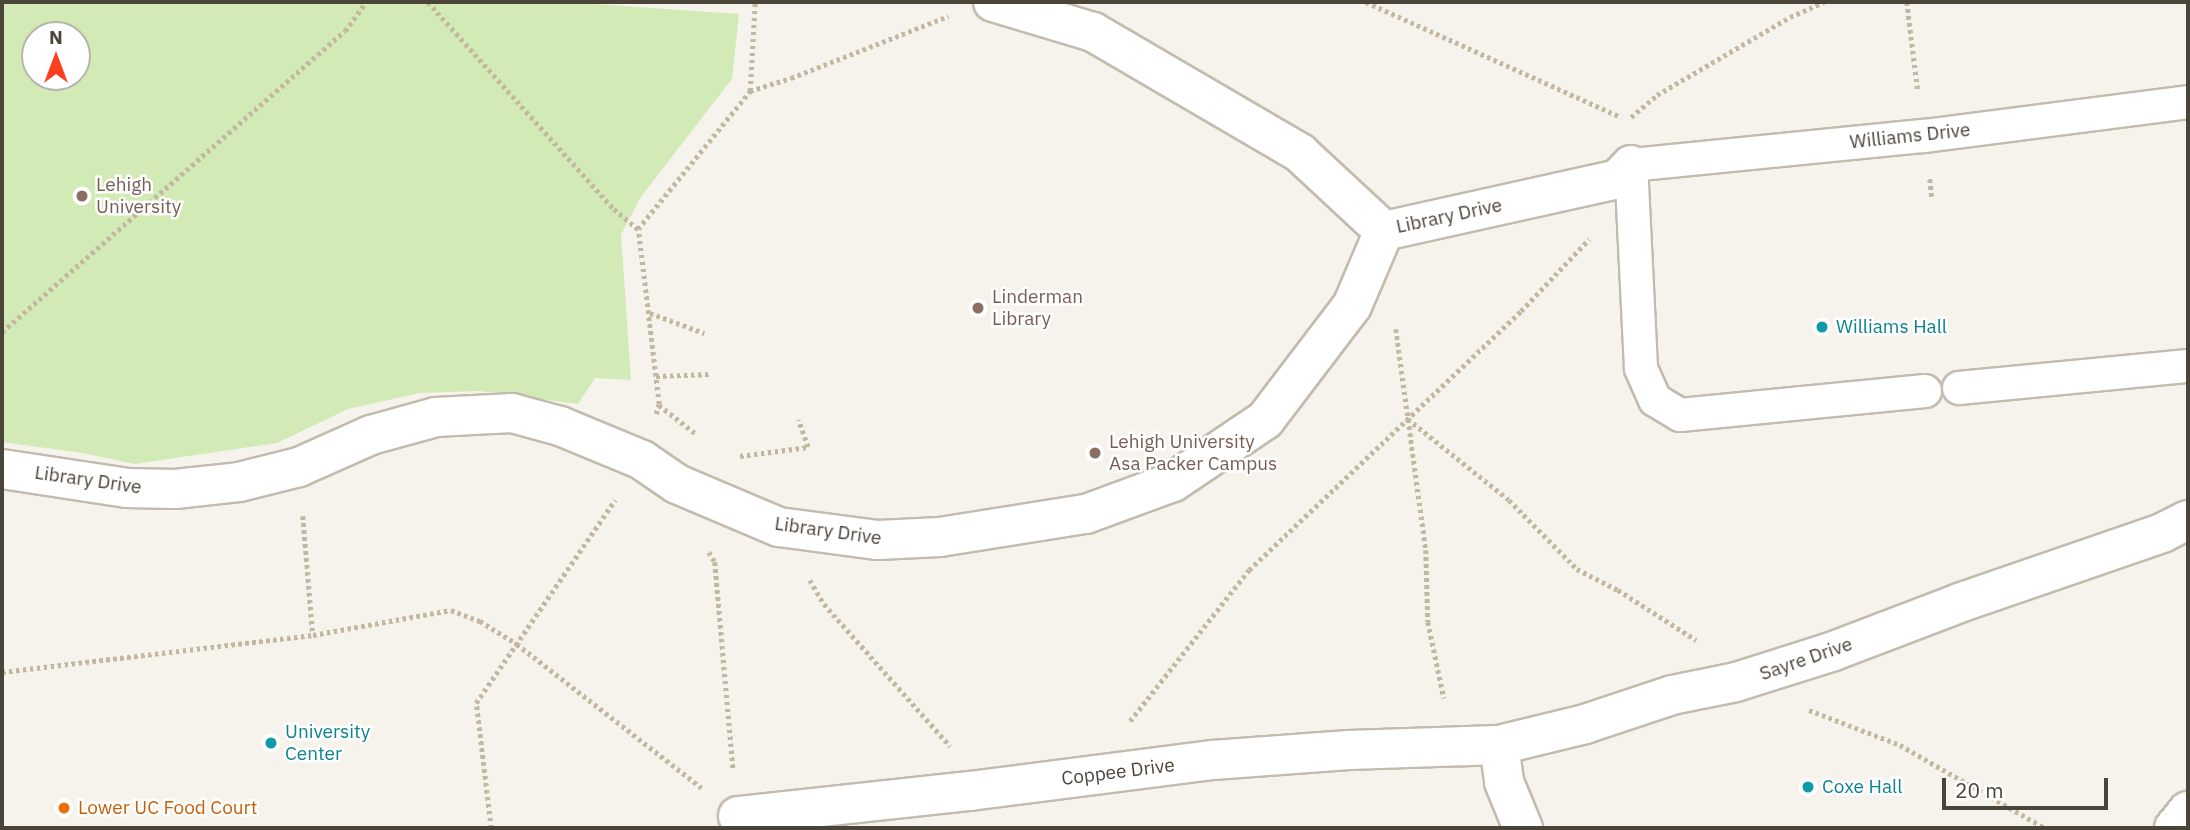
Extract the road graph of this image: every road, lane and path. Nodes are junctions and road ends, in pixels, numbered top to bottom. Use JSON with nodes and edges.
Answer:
{"nodes":[{"id":1,"x":366,"y":2,"type":"edge"},
{"id":2,"x":428,"y":2,"type":"edge"},
{"id":3,"x":755,"y":2,"type":"edge"},
{"id":4,"x":1366,"y":2,"type":"edge"},
{"id":5,"x":1824,"y":2,"type":"edge"},
{"id":6,"x":1907,"y":2,"type":"edge"},
{"id":7,"x":976,"y":7,"type":"edge"},
{"id":8,"x":750,"y":91,"type":"junction"},
{"id":9,"x":2188,"y":102,"type":"edge"},
{"id":10,"x":1924,"y":136,"type":"junction"},
{"id":11,"x":1631,"y":165,"type":"junction"},
{"id":12,"x":638,"y":229,"type":"junction"},
{"id":13,"x":1384,"y":231,"type":"junction"},
{"id":14,"x":1593,"y":235,"type":"dead end"},
{"id":15,"x":650,"y":313,"type":"junction"},
{"id":16,"x":1396,"y":328,"type":"dead end"},
{"id":17,"x":2,"y":332,"type":"edge"},
{"id":18,"x":704,"y":333,"type":"dead end"},
{"id":19,"x":2188,"y":366,"type":"edge"},
{"id":20,"x":709,"y":374,"type":"dead end"},
{"id":21,"x":656,"y":376,"type":"junction"},
{"id":22,"x":1959,"y":388,"type":"dead end"},
{"id":23,"x":1925,"y":391,"type":"dead end"},
{"id":24,"x":659,"y":404,"type":"junction"},
{"id":25,"x":798,"y":419,"type":"dead end"},
{"id":26,"x":1408,"y":419,"type":"junction"},
{"id":27,"x":697,"y":435,"type":"dead end"},
{"id":28,"x":739,"y":456,"type":"dead end"},
{"id":29,"x":642,"y":460,"type":"junction"},
{"id":30,"x":299,"y":467,"type":"junction"},
{"id":31,"x":2,"y":469,"type":"edge"},
{"id":32,"x":677,"y":484,"type":"junction"},
{"id":33,"x":2188,"y":520,"type":"edge"},
{"id":34,"x":705,"y":542,"type":"dead end"},
{"id":35,"x":805,"y":571,"type":"dead end"},
{"id":36,"x":313,"y":635,"type":"junction"},
{"id":37,"x":517,"y":645,"type":"junction"},
{"id":38,"x":2,"y":672,"type":"edge"},
{"id":39,"x":1736,"y":682,"type":"junction"},
{"id":40,"x":1126,"y":727,"type":"dead end"},
{"id":41,"x":1499,"y":745,"type":"junction"},
{"id":42,"x":1446,"y":747,"type":"junction"},
{"id":43,"x":952,"y":754,"type":"dead end"},
{"id":44,"x":736,"y":798,"type":"junction"},
{"id":45,"x":2188,"y":811,"type":"edge"},
{"id":46,"x":491,"y":828,"type":"edge"},
{"id":47,"x":1523,"y":828,"type":"edge"},
{"id":48,"x":2045,"y":828,"type":"edge"},
{"id":49,"x":2175,"y":828,"type":"edge"}],
"edges":[{"from":1,"to":17,"type":"path"},
{"from":2,"to":12,"type":"path"},
{"from":3,"to":8,"type":"path"},
{"from":4,"to":5,"type":"path"},
{"from":6,"to":10,"type":"path"},
{"from":7,"to":8,"type":"path"},
{"from":7,"to":13,"type":"street"},
{"from":8,"to":12,"type":"path"},
{"from":9,"to":10,"type":"lane","name":"Williams Drive"},
{"from":10,"to":11,"type":"lane","name":"Williams Drive"},
{"from":11,"to":13,"type":"street","name":"Library Drive"},
{"from":11,"to":23,"type":"lane"},
{"from":12,"to":15,"type":"path"},
{"from":13,"to":32,"type":"street","name":"Library Drive"},
{"from":14,"to":26,"type":"path"},
{"from":15,"to":18,"type":"path"},
{"from":15,"to":21,"type":"path"},
{"from":16,"to":26,"type":"path"},
{"from":19,"to":22,"type":"lane"},
{"from":20,"to":21,"type":"path"},
{"from":21,"to":24,"type":"path"},
{"from":24,"to":27,"type":"path"},
{"from":24,"to":29,"type":"path"},
{"from":24,"to":32,"type":"path"},
{"from":25,"to":28,"type":"path"},
{"from":26,"to":39,"type":"path"},
{"from":26,"to":40,"type":"path"},
{"from":26,"to":42,"type":"path"},
{"from":29,"to":30,"type":"street","name":"Library Drive"},
{"from":29,"to":32,"type":"street","name":"Library Drive"},
{"from":29,"to":37,"type":"path"},
{"from":30,"to":31,"type":"street","name":"Library Drive"},
{"from":30,"to":36,"type":"path"},
{"from":33,"to":39,"type":"street","name":"Sayre Drive"},
{"from":34,"to":44,"type":"path"},
{"from":35,"to":43,"type":"path"},
{"from":36,"to":37,"type":"path"},
{"from":36,"to":38,"type":"path"},
{"from":37,"to":44,"type":"path"},
{"from":37,"to":46,"type":"path"},
{"from":39,"to":41,"type":"street","name":"Sayre Drive"},
{"from":39,"to":48,"type":"path"},
{"from":41,"to":42,"type":"street","name":"Coppee Drive"},
{"from":41,"to":47,"type":"street"},
{"from":42,"to":44,"type":"street","name":"Coppee Drive"},
{"from":45,"to":49,"type":"street"}]}
